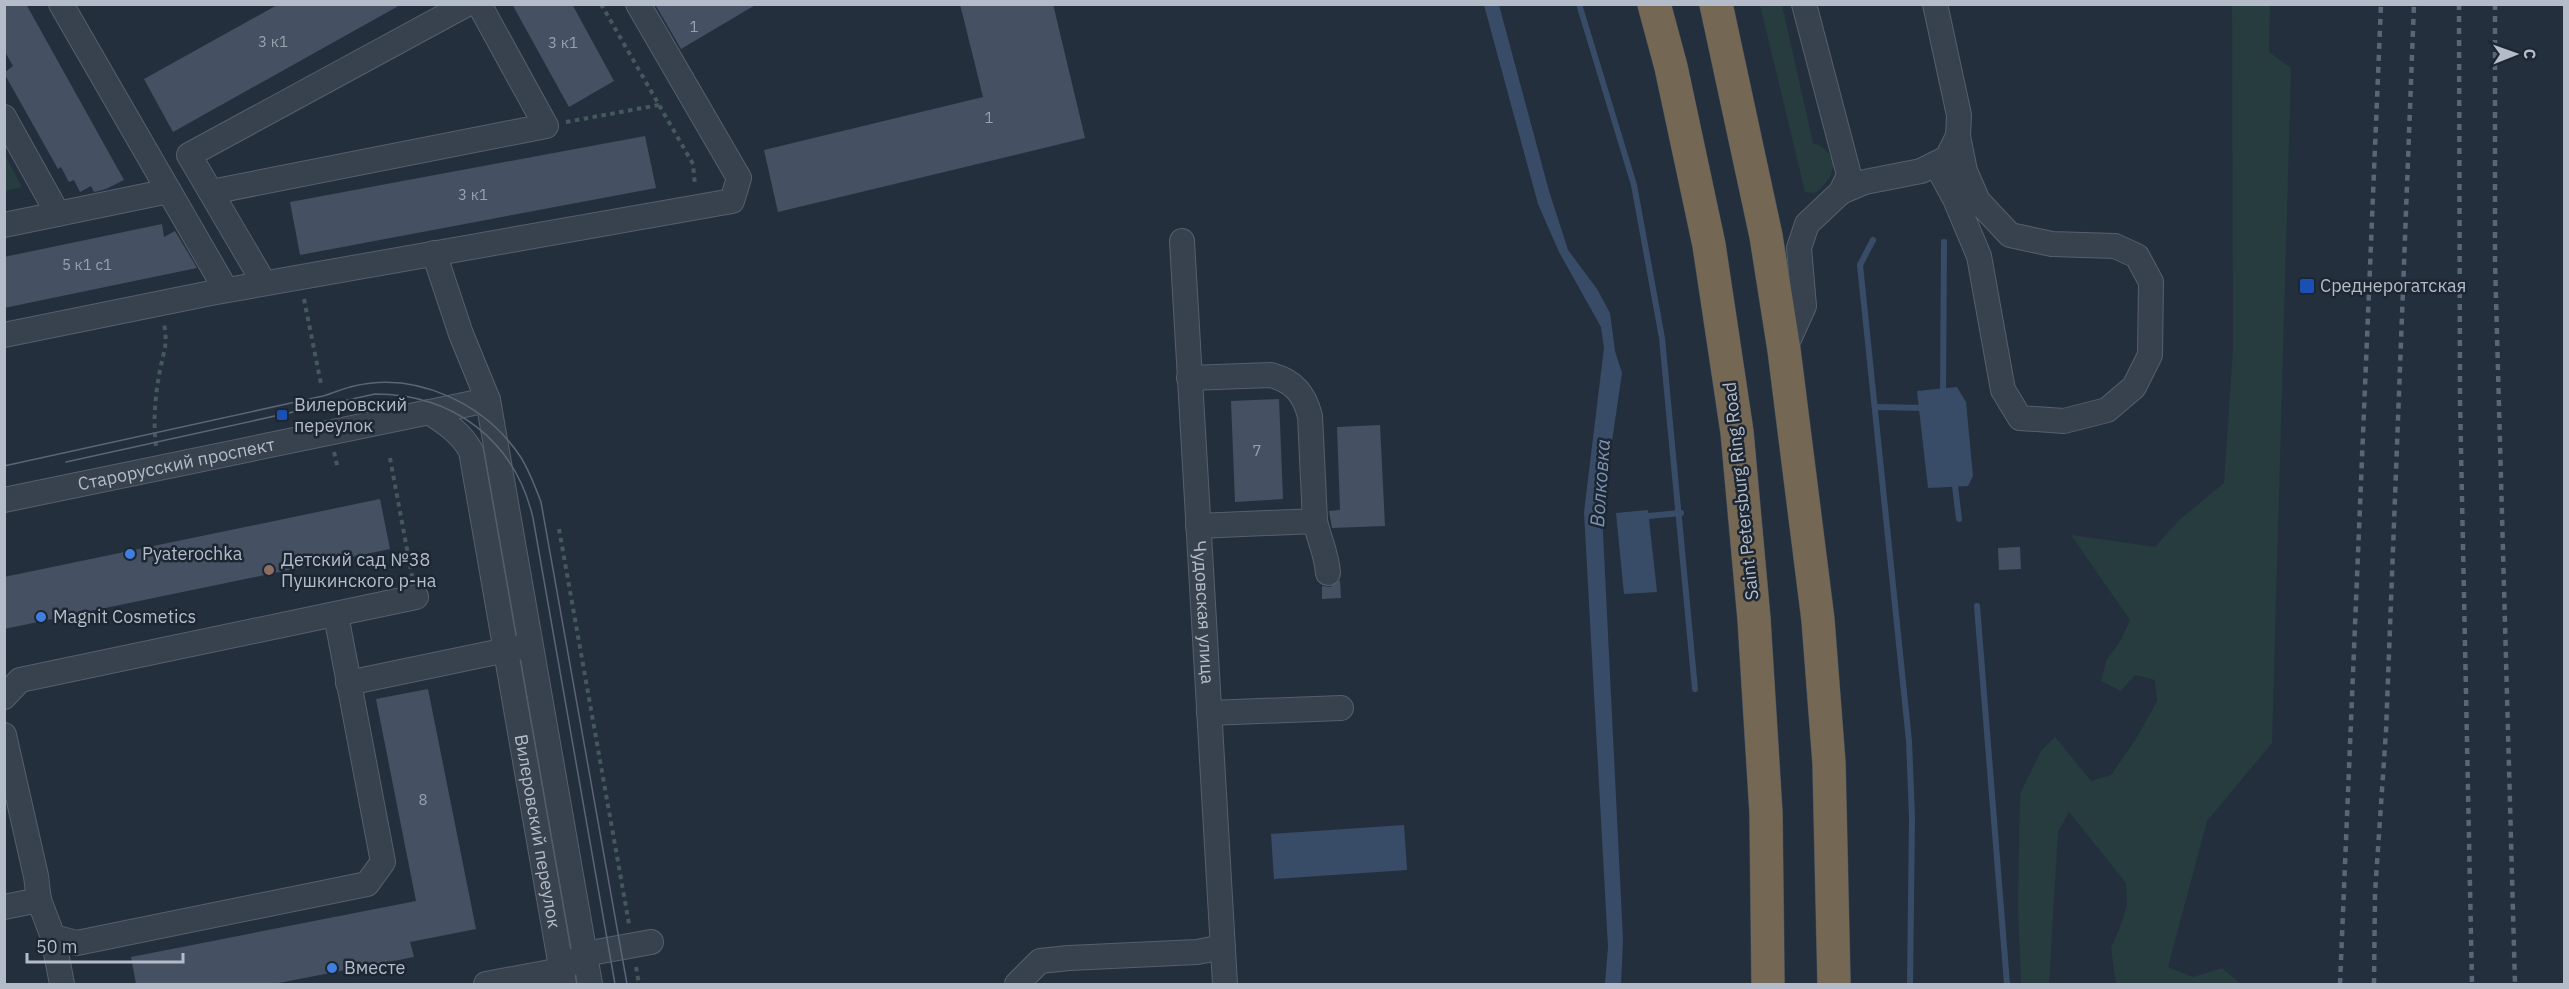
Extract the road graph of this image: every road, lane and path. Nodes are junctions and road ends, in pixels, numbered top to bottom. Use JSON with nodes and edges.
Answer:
{"nodes":[{"id":1,"x":61,"y":4,"type":"edge"},
{"id":2,"x":466,"y":4,"type":"edge"},
{"id":3,"x":478,"y":4,"type":"edge"},
{"id":4,"x":601,"y":4,"type":"edge"},
{"id":5,"x":638,"y":4,"type":"edge"},
{"id":6,"x":1654,"y":4,"type":"edge"},
{"id":7,"x":1716,"y":4,"type":"edge"},
{"id":8,"x":1804,"y":4,"type":"edge"},
{"id":9,"x":1935,"y":4,"type":"edge"},
{"id":10,"x":660,"y":105,"type":"junction"},
{"id":11,"x":4,"y":117,"type":"edge"},
{"id":12,"x":546,"y":126,"type":"junction"},
{"id":13,"x":1958,"y":136,"type":"junction"},
{"id":14,"x":1936,"y":164,"type":"junction"},
{"id":15,"x":169,"y":191,"type":"junction"},
{"id":16,"x":211,"y":192,"type":"junction"},
{"id":17,"x":1842,"y":192,"type":"junction"},
{"id":18,"x":698,"y":207,"type":"junction"},
{"id":19,"x":58,"y":214,"type":"junction"},
{"id":20,"x":4,"y":225,"type":"edge"},
{"id":21,"x":1182,"y":241,"type":"dead end"},
{"id":22,"x":434,"y":253,"type":"junction"},
{"id":23,"x":264,"y":283,"type":"junction"},
{"id":24,"x":214,"y":287,"type":"junction"},
{"id":25,"x":304,"y":296,"type":"dead end"},
{"id":26,"x":161,"y":303,"type":"junction"},
{"id":27,"x":4,"y":335,"type":"edge"},
{"id":28,"x":1784,"y":350,"type":"junction"},
{"id":29,"x":1189,"y":378,"type":"junction"},
{"id":30,"x":321,"y":384,"type":"dead end"},
{"id":31,"x":488,"y":400,"type":"junction"},
{"id":32,"x":429,"y":412,"type":"junction"},
{"id":33,"x":333,"y":445,"type":"dead end"},
{"id":34,"x":157,"y":453,"type":"dead end"},
{"id":35,"x":390,"y":458,"type":"dead end"},
{"id":36,"x":338,"y":469,"type":"dead end"},
{"id":37,"x":4,"y":500,"type":"edge"},
{"id":38,"x":1315,"y":521,"type":"junction"},
{"id":39,"x":1198,"y":526,"type":"junction"},
{"id":40,"x":559,"y":529,"type":"dead end"},
{"id":41,"x":1328,"y":573,"type":"dead end"},
{"id":42,"x":416,"y":597,"type":"joint"},
{"id":43,"x":336,"y":615,"type":"junction"},
{"id":44,"x":531,"y":645,"type":"junction"},
{"id":45,"x":506,"y":650,"type":"junction"},
{"id":46,"x":348,"y":683,"type":"junction"},
{"id":47,"x":4,"y":697,"type":"edge"},
{"id":48,"x":1341,"y":708,"type":"dead end"},
{"id":49,"x":1209,"y":713,"type":"junction"},
{"id":50,"x":4,"y":735,"type":"edge"},
{"id":51,"x":39,"y":900,"type":"junction"},
{"id":52,"x":4,"y":907,"type":"edge"},
{"id":53,"x":52,"y":937,"type":"junction"},
{"id":54,"x":642,"y":944,"type":"junction"},
{"id":55,"x":1223,"y":947,"type":"junction"},
{"id":56,"x":585,"y":954,"type":"junction"},
{"id":57,"x":562,"y":977,"type":"edge"},
{"id":58,"x":62,"y":984,"type":"edge"},
{"id":59,"x":486,"y":984,"type":"edge"},
{"id":60,"x":590,"y":984,"type":"edge"},
{"id":61,"x":639,"y":984,"type":"edge"},
{"id":62,"x":1017,"y":984,"type":"edge"},
{"id":63,"x":1225,"y":984,"type":"edge"},
{"id":64,"x":1768,"y":984,"type":"edge"},
{"id":65,"x":1834,"y":984,"type":"edge"}],
"edges":[{"from":1,"to":15,"type":"street"},
{"from":2,"to":16,"type":"street"},
{"from":3,"to":12,"type":"street"},
{"from":4,"to":10,"type":"path"},
{"from":5,"to":18,"type":"street"},
{"from":6,"to":64,"type":"highway","name":"Saint Petersburg Ring Road"},
{"from":7,"to":28,"type":"highway"},
{"from":8,"to":17,"type":"street"},
{"from":9,"to":13,"type":"street"},
{"from":10,"to":12,"type":"path"},
{"from":10,"to":18,"type":"path"},
{"from":11,"to":19,"type":"street"},
{"from":12,"to":16,"type":"street"},
{"from":13,"to":14,"type":"street"},
{"from":13,"to":14,"type":"street"},
{"from":14,"to":17,"type":"street"},
{"from":15,"to":19,"type":"street"},
{"from":15,"to":24,"type":"street"},
{"from":16,"to":23,"type":"street"},
{"from":17,"to":28,"type":"street"},
{"from":18,"to":22,"type":"street"},
{"from":19,"to":20,"type":"street"},
{"from":21,"to":29,"type":"street","name":"Чудовская улица"},
{"from":22,"to":23,"type":"street"},
{"from":22,"to":31,"type":"street","name":"Вилеровский переулок"},
{"from":23,"to":24,"type":"street"},
{"from":24,"to":26,"type":"street"},
{"from":25,"to":30,"type":"path"},
{"from":26,"to":27,"type":"street"},
{"from":26,"to":34,"type":"path"},
{"from":28,"to":65,"type":"highway"},
{"from":29,"to":38,"type":"street"},
{"from":29,"to":39,"type":"street","name":"Чудовская улица"},
{"from":31,"to":32,"type":"street","name":"Старорусский проспект"},
{"from":31,"to":44,"type":"street","name":"Вилеровский переулок"},
{"from":32,"to":37,"type":"street","name":"Старорусский проспект"},
{"from":32,"to":45,"type":"street","name":"Вилеровский переулок"},
{"from":33,"to":36,"type":"path"},
{"from":35,"to":42,"type":"path"},
{"from":38,"to":39,"type":"street"},
{"from":38,"to":41,"type":"street"},
{"from":39,"to":49,"type":"street","name":"Чудовская улица"},
{"from":40,"to":54,"type":"path"},
{"from":42,"to":43,"type":"street"},
{"from":43,"to":46,"type":"street"},
{"from":43,"to":47,"type":"street"},
{"from":44,"to":45,"type":"street"},
{"from":44,"to":56,"type":"street","name":"Вилеровский переулок"},
{"from":45,"to":46,"type":"street"},
{"from":45,"to":57,"type":"street","name":"Вилеровский переулок"},
{"from":46,"to":53,"type":"street"},
{"from":48,"to":49,"type":"street"},
{"from":49,"to":55,"type":"street","name":"Чудовская улица"},
{"from":50,"to":51,"type":"street"},
{"from":51,"to":52,"type":"street"},
{"from":51,"to":53,"type":"street"},
{"from":53,"to":58,"type":"street"},
{"from":54,"to":56,"type":"street"},
{"from":54,"to":61,"type":"path"},
{"from":55,"to":62,"type":"street"},
{"from":55,"to":63,"type":"street","name":"Чудовская улица"},
{"from":56,"to":57,"type":"street"},
{"from":56,"to":60,"type":"street","name":"Вилеровский переулок"},
{"from":57,"to":59,"type":"street"}]}
